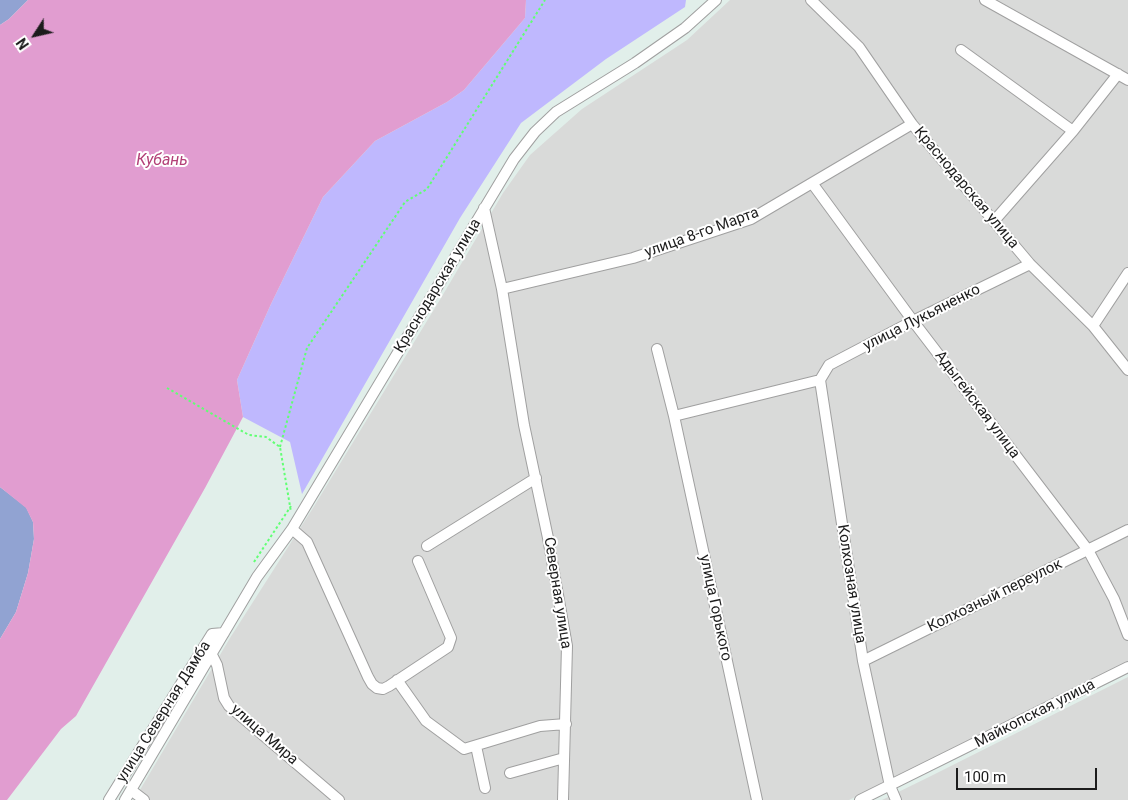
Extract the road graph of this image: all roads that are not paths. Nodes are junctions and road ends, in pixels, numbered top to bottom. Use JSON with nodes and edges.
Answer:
{"nodes":[{"id":1,"x":716,"y":0,"type":"edge"},
{"id":2,"x":812,"y":0,"type":"edge"},
{"id":3,"x":985,"y":0,"type":"edge"},
{"id":4,"x":961,"y":50,"type":"dead end"},
{"id":5,"x":1118,"y":74,"type":"junction"},
{"id":6,"x":1128,"y":80,"type":"edge"},
{"id":7,"x":912,"y":124,"type":"junction"},
{"id":8,"x":1073,"y":131,"type":"junction"},
{"id":9,"x":812,"y":183,"type":"junction"},
{"id":10,"x":484,"y":208,"type":"junction"},
{"id":11,"x":994,"y":221,"type":"junction"},
{"id":12,"x":1030,"y":264,"type":"junction"},
{"id":13,"x":1128,"y":273,"type":"edge"},
{"id":14,"x":502,"y":290,"type":"junction"},
{"id":15,"x":913,"y":321,"type":"junction"},
{"id":16,"x":1093,"y":326,"type":"junction"},
{"id":17,"x":657,"y":349,"type":"dead end"},
{"id":18,"x":1128,"y":370,"type":"edge"},
{"id":19,"x":820,"y":380,"type":"junction"},
{"id":20,"x":674,"y":416,"type":"junction"},
{"id":21,"x":536,"y":478,"type":"junction"},
{"id":22,"x":294,"y":525,"type":"junction"},
{"id":23,"x":1128,"y":530,"type":"edge"},
{"id":24,"x":427,"y":546,"type":"dead end"},
{"id":25,"x":1088,"y":550,"type":"junction"},
{"id":26,"x":418,"y":561,"type":"dead end"},
{"id":27,"x":224,"y":633,"type":"junction"},
{"id":28,"x":1128,"y":635,"type":"edge"},
{"id":29,"x":212,"y":655,"type":"junction"},
{"id":30,"x":863,"y":661,"type":"junction"},
{"id":31,"x":1128,"y":667,"type":"edge"},
{"id":32,"x":397,"y":680,"type":"junction"},
{"id":33,"x":566,"y":724,"type":"junction"},
{"id":34,"x":476,"y":746,"type":"junction"},
{"id":35,"x":564,"y":758,"type":"junction"},
{"id":36,"x":510,"y":774,"type":"dead end"},
{"id":37,"x":890,"y":786,"type":"junction"},
{"id":38,"x":485,"y":788,"type":"dead end"},
{"id":39,"x":131,"y":790,"type":"junction"},
{"id":40,"x":109,"y":800,"type":"edge"},
{"id":41,"x":125,"y":800,"type":"edge"},
{"id":42,"x":144,"y":800,"type":"edge"},
{"id":43,"x":339,"y":800,"type":"edge"},
{"id":44,"x":563,"y":800,"type":"edge"},
{"id":45,"x":758,"y":800,"type":"edge"},
{"id":46,"x":860,"y":800,"type":"edge"},
{"id":47,"x":896,"y":800,"type":"edge"}],
"edges":[{"from":1,"to":10,"type":"street","name":"Краснодарская улица"},
{"from":2,"to":7,"type":"street","name":"Краснодарская улица"},
{"from":3,"to":5,"type":"street"},
{"from":4,"to":8,"type":"street"},
{"from":5,"to":6,"type":"street"},
{"from":5,"to":8,"type":"street"},
{"from":7,"to":9,"type":"street","name":"улица 8-го Марта"},
{"from":7,"to":11,"type":"street","name":"Краснодарская улица"},
{"from":8,"to":11,"type":"street"},
{"from":9,"to":14,"type":"street","name":"улица 8-го Марта"},
{"from":9,"to":15,"type":"street","name":"Адыгейская улица"},
{"from":10,"to":14,"type":"street","name":"Северная улица"},
{"from":10,"to":22,"type":"street","name":"Краснодарская улица"},
{"from":11,"to":12,"type":"street","name":"Краснодарская улица"},
{"from":12,"to":15,"type":"street","name":"улица Лукьяненко"},
{"from":12,"to":16,"type":"street","name":"Краснодарская улица"},
{"from":13,"to":16,"type":"street"},
{"from":14,"to":21,"type":"street","name":"Северная улица"},
{"from":15,"to":19,"type":"street","name":"улица Лукьяненко"},
{"from":15,"to":25,"type":"street","name":"Адыгейская улица"},
{"from":16,"to":18,"type":"street","name":"Краснодарская улица"},
{"from":17,"to":20,"type":"street","name":"улица Горького"},
{"from":19,"to":20,"type":"street"},
{"from":19,"to":30,"type":"street","name":"Колхозная улица"},
{"from":20,"to":45,"type":"street","name":"улица Горького"},
{"from":21,"to":24,"type":"street"},
{"from":21,"to":33,"type":"street","name":"Северная улица"},
{"from":22,"to":27,"type":"street","name":"Краснодарская улица"},
{"from":22,"to":32,"type":"street"},
{"from":23,"to":25,"type":"street","name":"Колхозный переулок"},
{"from":25,"to":28,"type":"street","name":"Адыгейская улица"},
{"from":25,"to":30,"type":"street","name":"Колхозный переулок"},
{"from":26,"to":32,"type":"street"},
{"from":27,"to":29,"type":"street","name":"Краснодарская улица"},
{"from":27,"to":40,"type":"street","name":"улица Северная Дамба"},
{"from":29,"to":39,"type":"street","name":"Краснодарская улица"},
{"from":29,"to":43,"type":"street","name":"улица Мира"},
{"from":30,"to":37,"type":"street","name":"Колхозная улица"},
{"from":31,"to":37,"type":"street","name":"Майкопская улица"},
{"from":32,"to":34,"type":"street"},
{"from":33,"to":34,"type":"street"},
{"from":33,"to":35,"type":"street","name":"Северная улица"},
{"from":34,"to":38,"type":"street"},
{"from":35,"to":36,"type":"street"},
{"from":35,"to":44,"type":"street","name":"Северная улица"},
{"from":37,"to":46,"type":"street","name":"Майкопская улица"},
{"from":37,"to":47,"type":"street","name":"Колхозная улица"},
{"from":39,"to":41,"type":"street","name":"Краснодарская улица"},
{"from":39,"to":42,"type":"street"}]}
